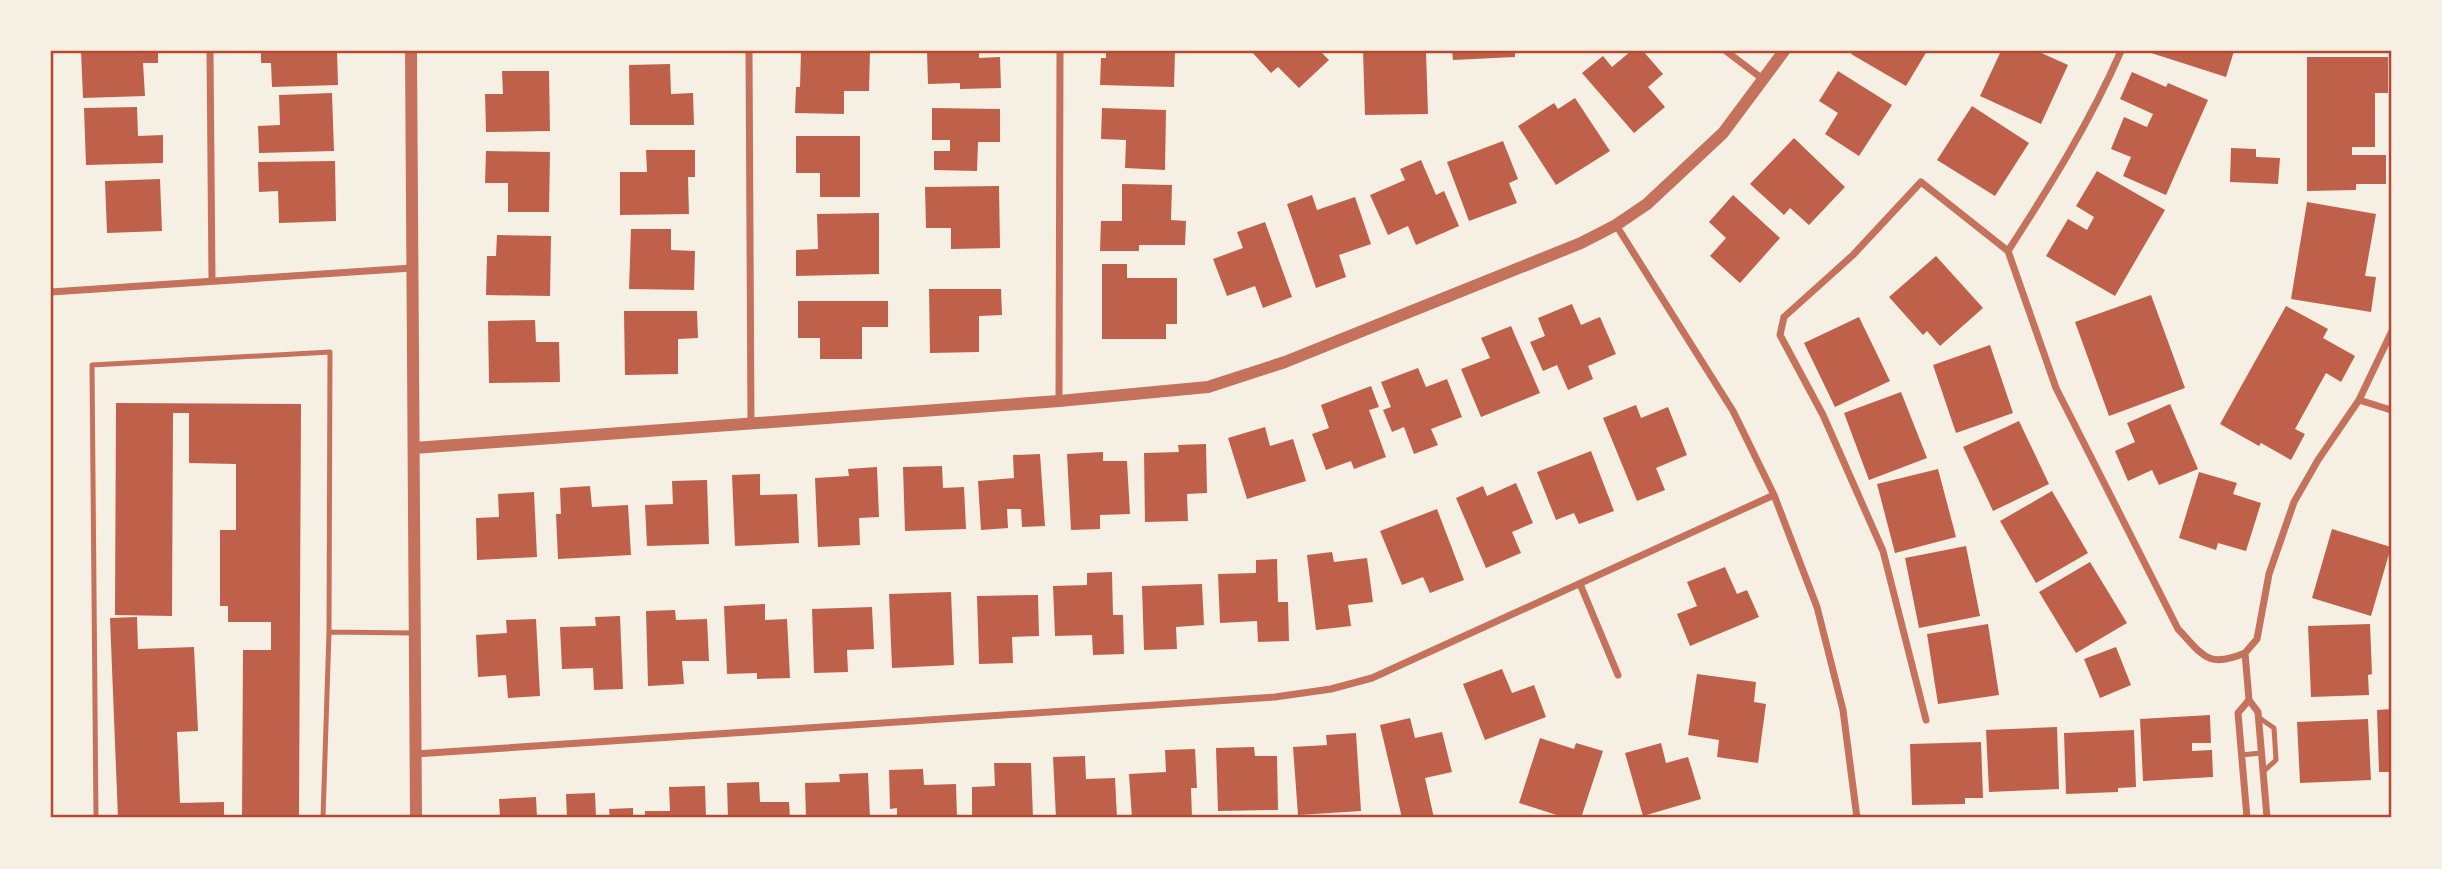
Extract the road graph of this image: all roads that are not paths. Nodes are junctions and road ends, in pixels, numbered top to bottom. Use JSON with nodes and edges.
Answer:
{"nodes":[{"id":1,"x":210,"y":51,"type":"edge"},
{"id":2,"x":411,"y":51,"type":"edge"},
{"id":3,"x":749,"y":51,"type":"edge"},
{"id":4,"x":1060,"y":51,"type":"edge"},
{"id":5,"x":1726,"y":51,"type":"edge"},
{"id":6,"x":1784,"y":51,"type":"edge"},
{"id":7,"x":2121,"y":51,"type":"edge"},
{"id":8,"x":1764,"y":79,"type":"junction"},
{"id":9,"x":1616,"y":225,"type":"junction"},
{"id":10,"x":2008,"y":251,"type":"junction"},
{"id":11,"x":412,"y":268,"type":"junction"},
{"id":12,"x":212,"y":280,"type":"junction"},
{"id":13,"x":51,"y":292,"type":"edge"},
{"id":14,"x":2391,"y":333,"type":"edge"},
{"id":15,"x":2359,"y":400,"type":"junction"},
{"id":16,"x":1059,"y":401,"type":"junction"},
{"id":17,"x":2391,"y":410,"type":"edge"},
{"id":18,"x":751,"y":424,"type":"junction"},
{"id":19,"x":414,"y":448,"type":"junction"},
{"id":20,"x":1774,"y":495,"type":"junction"},
{"id":21,"x":1580,"y":584,"type":"junction"},
{"id":22,"x":329,"y":632,"type":"junction"},
{"id":23,"x":414,"y":633,"type":"junction"},
{"id":24,"x":2245,"y":653,"type":"junction"},
{"id":25,"x":1618,"y":676,"type":"dead end"},
{"id":26,"x":2249,"y":700,"type":"junction"},
{"id":27,"x":2258,"y":717,"type":"junction"},
{"id":28,"x":1926,"y":720,"type":"dead end"},
{"id":29,"x":2261,"y":753,"type":"junction"},
{"id":30,"x":415,"y":754,"type":"junction"},
{"id":31,"x":2241,"y":755,"type":"junction"},
{"id":32,"x":2263,"y":772,"type":"junction"},
{"id":33,"x":96,"y":818,"type":"edge"},
{"id":34,"x":323,"y":818,"type":"edge"},
{"id":35,"x":416,"y":818,"type":"edge"},
{"id":36,"x":1857,"y":818,"type":"edge"},
{"id":37,"x":2246,"y":818,"type":"edge"},
{"id":38,"x":2267,"y":818,"type":"edge"}],
"edges":[{"from":1,"to":12,"type":"street"},
{"from":2,"to":11,"type":"street"},
{"from":3,"to":18,"type":"street"},
{"from":4,"to":16,"type":"street"},
{"from":5,"to":8,"type":"street"},
{"from":6,"to":8,"type":"street"},
{"from":7,"to":10,"type":"street"},
{"from":8,"to":9,"type":"street"},
{"from":9,"to":16,"type":"street"},
{"from":9,"to":20,"type":"street"},
{"from":10,"to":24,"type":"street"},
{"from":10,"to":28,"type":"street"},
{"from":11,"to":12,"type":"street"},
{"from":11,"to":19,"type":"street"},
{"from":12,"to":13,"type":"street"},
{"from":14,"to":15,"type":"street"},
{"from":15,"to":17,"type":"street"},
{"from":15,"to":24,"type":"street"},
{"from":16,"to":18,"type":"street"},
{"from":18,"to":19,"type":"street"},
{"from":19,"to":23,"type":"street"},
{"from":20,"to":21,"type":"street"},
{"from":20,"to":36,"type":"street"},
{"from":21,"to":25,"type":"street"},
{"from":21,"to":30,"type":"street"},
{"from":22,"to":23,"type":"lane"},
{"from":22,"to":33,"type":"lane"},
{"from":22,"to":34,"type":"lane"},
{"from":23,"to":30,"type":"street"},
{"from":24,"to":26,"type":"street"},
{"from":26,"to":27,"type":"street"},
{"from":26,"to":31,"type":"street"},
{"from":27,"to":29,"type":"street"},
{"from":27,"to":32,"type":"lane"},
{"from":29,"to":31,"type":"lane"},
{"from":29,"to":32,"type":"street"},
{"from":30,"to":35,"type":"street"},
{"from":31,"to":37,"type":"street"},
{"from":32,"to":38,"type":"street"}]}
